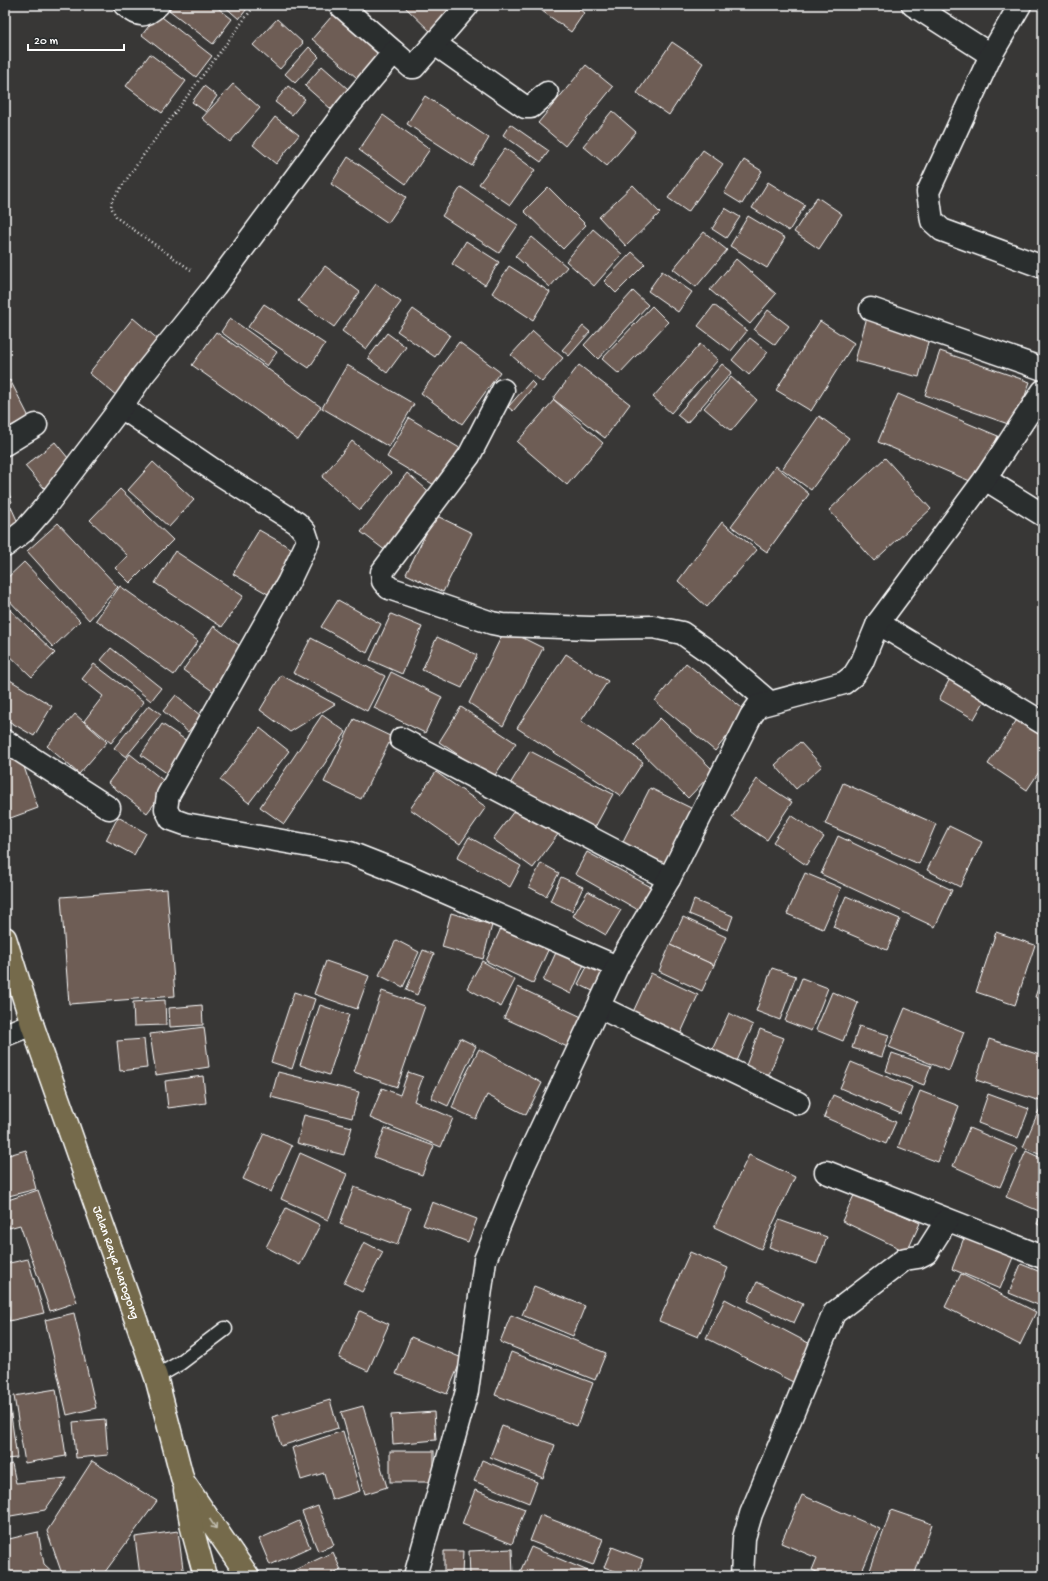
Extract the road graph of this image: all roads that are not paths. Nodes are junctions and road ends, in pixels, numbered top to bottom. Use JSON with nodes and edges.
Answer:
{"nodes":[{"id":1,"x":125,"y":5,"type":"edge"},
{"id":2,"x":158,"y":5,"type":"edge"},
{"id":3,"x":340,"y":5,"type":"edge"},
{"id":4,"x":468,"y":5,"type":"edge"},
{"id":5,"x":913,"y":5,"type":"edge"},
{"id":6,"x":1020,"y":5,"type":"edge"},
{"id":7,"x":434,"y":44,"type":"junction"},
{"id":8,"x":394,"y":52,"type":"junction"},
{"id":9,"x":991,"y":55,"type":"junction"},
{"id":10,"x":547,"y":93,"type":"dead end"},
{"id":11,"x":1043,"y":267,"type":"edge"},
{"id":12,"x":871,"y":309,"type":"dead end"},
{"id":13,"x":1043,"y":369,"type":"edge"},
{"id":14,"x":503,"y":390,"type":"dead end"},
{"id":15,"x":1043,"y":391,"type":"edge"},
{"id":16,"x":121,"y":407,"type":"junction"},
{"id":17,"x":36,"y":425,"type":"dead end"},
{"id":18,"x":5,"y":444,"type":"edge"},
{"id":19,"x":985,"y":479,"type":"junction"},
{"id":20,"x":1043,"y":515,"type":"edge"},
{"id":21,"x":5,"y":546,"type":"edge"},
{"id":22,"x":878,"y":622,"type":"junction"},
{"id":23,"x":769,"y":702,"type":"junction"},
{"id":24,"x":1043,"y":723,"type":"edge"},
{"id":25,"x":401,"y":739,"type":"dead end"},
{"id":26,"x":5,"y":741,"type":"edge"},
{"id":27,"x":109,"y":808,"type":"dead end"},
{"id":28,"x":669,"y":879,"type":"junction"},
{"id":29,"x":5,"y":938,"type":"edge"},
{"id":30,"x":617,"y":967,"type":"junction"},
{"id":31,"x":12,"y":984,"type":"edge"},
{"id":32,"x":599,"y":1007,"type":"junction"},
{"id":33,"x":32,"y":1024,"type":"junction"},
{"id":34,"x":5,"y":1035,"type":"edge"},
{"id":35,"x":798,"y":1103,"type":"dead end"},
{"id":36,"x":826,"y":1172,"type":"dead end"},
{"id":37,"x":947,"y":1220,"type":"junction"},
{"id":38,"x":1043,"y":1257,"type":"edge"},
{"id":39,"x":225,"y":1329,"type":"dead end"},
{"id":40,"x":156,"y":1377,"type":"junction"},
{"id":41,"x":183,"y":1481,"type":"junction"},
{"id":42,"x":205,"y":1576,"type":"edge"},
{"id":43,"x":248,"y":1576,"type":"edge"},
{"id":44,"x":415,"y":1576,"type":"edge"},
{"id":45,"x":742,"y":1576,"type":"edge"}],
"edges":[{"from":1,"to":2,"type":"street"},
{"from":3,"to":8,"type":"street"},
{"from":4,"to":7,"type":"street"},
{"from":5,"to":9,"type":"street"},
{"from":6,"to":9,"type":"street"},
{"from":7,"to":8,"type":"street"},
{"from":7,"to":10,"type":"street"},
{"from":8,"to":16,"type":"street"},
{"from":9,"to":11,"type":"street"},
{"from":12,"to":13,"type":"street"},
{"from":14,"to":23,"type":"street"},
{"from":15,"to":19,"type":"street"},
{"from":16,"to":21,"type":"street"},
{"from":16,"to":30,"type":"street"},
{"from":17,"to":18,"type":"street"},
{"from":19,"to":20,"type":"street"},
{"from":19,"to":22,"type":"street"},
{"from":22,"to":23,"type":"street"},
{"from":22,"to":24,"type":"street"},
{"from":23,"to":28,"type":"street"},
{"from":25,"to":28,"type":"street"},
{"from":26,"to":27,"type":"street"},
{"from":28,"to":30,"type":"street"},
{"from":29,"to":31,"type":"main road","name":"Jalan Raya Narogong"},
{"from":30,"to":32,"type":"street"},
{"from":31,"to":33,"type":"main road","name":"Jalan Raya Narogong"},
{"from":32,"to":35,"type":"street"},
{"from":32,"to":44,"type":"street"},
{"from":33,"to":34,"type":"street"},
{"from":33,"to":40,"type":"main road","name":"Jalan Raya Narogong"},
{"from":36,"to":37,"type":"street"},
{"from":37,"to":38,"type":"street"},
{"from":37,"to":45,"type":"street"},
{"from":39,"to":40,"type":"lane"},
{"from":40,"to":41,"type":"main road","name":"Jalan Raya Narogong"},
{"from":41,"to":42,"type":"main road"},
{"from":41,"to":43,"type":"main road","name":"Jalan Raya Narogong","one_way":true}]}
